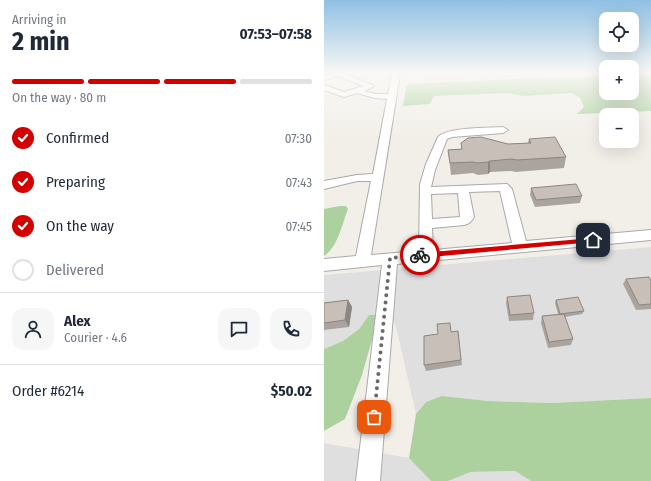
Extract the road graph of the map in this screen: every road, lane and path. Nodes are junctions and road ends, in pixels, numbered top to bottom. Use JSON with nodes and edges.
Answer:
{"nodes":[{"id":1,"x":383,"y":96,"type":"edge"},
{"id":2,"x":392,"y":97,"type":"joint"},
{"id":3,"x":502,"y":130,"type":"dead end"},
{"id":4,"x":378,"y":177,"type":"junction"},
{"id":5,"x":324,"y":185,"type":"edge"},
{"id":6,"x":463,"y":189,"type":"junction"},
{"id":7,"x":425,"y":192,"type":"junction"},
{"id":8,"x":426,"y":224,"type":"junction"},
{"id":9,"x":651,"y":235,"type":"edge"},
{"id":10,"x":520,"y":246,"type":"junction"},
{"id":11,"x":426,"y":255,"type":"junction"},
{"id":12,"x":390,"y":258,"type":"junction"},
{"id":13,"x":363,"y":261,"type":"junction"},
{"id":14,"x":324,"y":264,"type":"edge"},
{"id":15,"x":368,"y":481,"type":"edge"}],
"edges":[{"from":1,"to":2,"type":"street"},
{"from":2,"to":4,"type":"street"},
{"from":3,"to":7,"type":"street"},
{"from":4,"to":5,"type":"street"},
{"from":4,"to":13,"type":"street"},
{"from":6,"to":7,"type":"street"},
{"from":6,"to":8,"type":"street"},
{"from":6,"to":10,"type":"street"},
{"from":7,"to":8,"type":"street"},
{"from":8,"to":11,"type":"street"},
{"from":9,"to":10,"type":"street"},
{"from":10,"to":11,"type":"street"},
{"from":11,"to":12,"type":"street"},
{"from":12,"to":13,"type":"street"},
{"from":12,"to":15,"type":"street"},
{"from":13,"to":14,"type":"street"}]}
